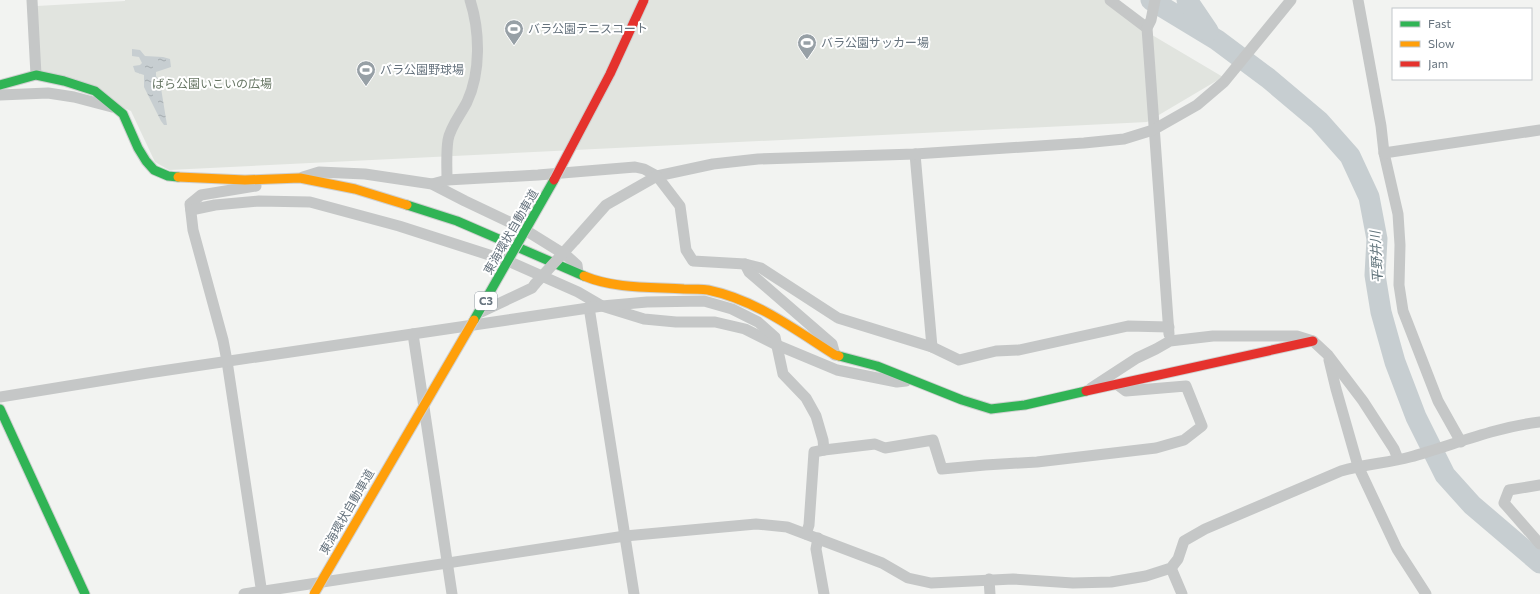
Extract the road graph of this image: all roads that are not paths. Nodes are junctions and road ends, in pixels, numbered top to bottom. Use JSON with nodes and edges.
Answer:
{"nodes":[{"id":1,"x":32,"y":0,"type":"edge"},
{"id":2,"x":470,"y":0,"type":"edge"},
{"id":3,"x":644,"y":0,"type":"edge"},
{"id":4,"x":1110,"y":0,"type":"edge"},
{"id":5,"x":1155,"y":0,"type":"edge"},
{"id":6,"x":1291,"y":0,"type":"edge"},
{"id":7,"x":1358,"y":0,"type":"edge"},
{"id":8,"x":1149,"y":24,"type":"junction"},
{"id":9,"x":36,"y":75,"type":"junction"},
{"id":10,"x":0,"y":85,"type":"edge"},
{"id":11,"x":0,"y":95,"type":"edge"},
{"id":12,"x":114,"y":108,"type":"junction"},
{"id":13,"x":1153,"y":130,"type":"junction"},
{"id":14,"x":1540,"y":130,"type":"edge"},
{"id":15,"x":1384,"y":153,"type":"junction"},
{"id":16,"x":915,"y":154,"type":"junction"},
{"id":17,"x":657,"y":176,"type":"junction"},
{"id":18,"x":283,"y":178,"type":"junction"},
{"id":19,"x":300,"y":178,"type":"junction"},
{"id":20,"x":447,"y":180,"type":"junction"},
{"id":21,"x":432,"y":184,"type":"junction"},
{"id":22,"x":191,"y":210,"type":"junction"},
{"id":23,"x":745,"y":264,"type":"junction"},
{"id":24,"x":578,"y":273,"type":"junction"},
{"id":25,"x":705,"y":296,"type":"junction"},
{"id":26,"x":602,"y":306,"type":"junction"},
{"id":27,"x":589,"y":307,"type":"junction"},
{"id":28,"x":1169,"y":327,"type":"junction"},
{"id":29,"x":445,"y":329,"type":"junction"},
{"id":30,"x":413,"y":334,"type":"junction"},
{"id":31,"x":1170,"y":341,"type":"junction"},
{"id":32,"x":1313,"y":341,"type":"junction"},
{"id":33,"x":777,"y":346,"type":"junction"},
{"id":34,"x":932,"y":347,"type":"junction"},
{"id":35,"x":835,"y":355,"type":"junction"},
{"id":36,"x":1328,"y":355,"type":"junction"},
{"id":37,"x":227,"y":361,"type":"junction"},
{"id":38,"x":913,"y":381,"type":"junction"},
{"id":39,"x":1118,"y":385,"type":"junction"},
{"id":40,"x":1084,"y":392,"type":"junction"},
{"id":41,"x":0,"y":397,"type":"edge"},
{"id":42,"x":0,"y":409,"type":"edge"},
{"id":43,"x":1540,"y":422,"type":"edge"},
{"id":44,"x":1457,"y":443,"type":"junction"},
{"id":45,"x":824,"y":450,"type":"junction"},
{"id":46,"x":1403,"y":458,"type":"junction"},
{"id":47,"x":1358,"y":466,"type":"junction"},
{"id":48,"x":1540,"y":485,"type":"edge"},
{"id":49,"x":806,"y":534,"type":"junction"},
{"id":50,"x":625,"y":536,"type":"junction"},
{"id":51,"x":818,"y":538,"type":"junction"},
{"id":52,"x":1540,"y":544,"type":"edge"},
{"id":53,"x":447,"y":562,"type":"junction"},
{"id":54,"x":1170,"y":568,"type":"junction"},
{"id":55,"x":988,"y":579,"type":"junction"},
{"id":56,"x":261,"y":593,"type":"edge"},
{"id":57,"x":85,"y":594,"type":"edge"},
{"id":58,"x":244,"y":594,"type":"edge"},
{"id":59,"x":314,"y":594,"type":"edge"},
{"id":60,"x":452,"y":594,"type":"edge"},
{"id":61,"x":634,"y":594,"type":"edge"},
{"id":62,"x":824,"y":594,"type":"edge"},
{"id":63,"x":990,"y":594,"type":"edge"},
{"id":64,"x":1182,"y":594,"type":"edge"},
{"id":65,"x":1426,"y":594,"type":"edge"}],
"edges":[{"from":1,"to":9,"type":"street"},
{"from":2,"to":20,"type":"street"},
{"from":3,"to":59,"type":"main road","name":"東海環状自動車道","number":"C3","bridge":true},
{"from":4,"to":8,"type":"street"},
{"from":5,"to":8,"type":"street"},
{"from":6,"to":13,"type":"street"},
{"from":7,"to":15,"type":"street"},
{"from":8,"to":13,"type":"street"},
{"from":9,"to":10,"type":"main road"},
{"from":9,"to":12,"type":"main road"},
{"from":11,"to":12,"type":"street"},
{"from":12,"to":18,"type":"main road"},
{"from":13,"to":16,"type":"street"},
{"from":13,"to":28,"type":"street"},
{"from":14,"to":15,"type":"street"},
{"from":15,"to":44,"type":"street"},
{"from":16,"to":17,"type":"street"},
{"from":16,"to":34,"type":"street"},
{"from":17,"to":20,"type":"street"},
{"from":17,"to":23,"type":"street"},
{"from":17,"to":29,"type":"street","bridge":true},
{"from":18,"to":19,"type":"main road"},
{"from":18,"to":22,"type":"street"},
{"from":19,"to":21,"type":"street"},
{"from":19,"to":24,"type":"main road"},
{"from":20,"to":21,"type":"street"},
{"from":21,"to":24,"type":"street"},
{"from":22,"to":26,"type":"street"},
{"from":22,"to":37,"type":"street"},
{"from":23,"to":34,"type":"street"},
{"from":23,"to":35,"type":"street"},
{"from":24,"to":25,"type":"main road"},
{"from":25,"to":26,"type":"street"},
{"from":25,"to":33,"type":"street"},
{"from":25,"to":35,"type":"main road"},
{"from":26,"to":27,"type":"street"},
{"from":26,"to":33,"type":"street"},
{"from":27,"to":29,"type":"street"},
{"from":27,"to":50,"type":"street"},
{"from":28,"to":31,"type":"street"},
{"from":28,"to":34,"type":"street"},
{"from":29,"to":30,"type":"street"},
{"from":30,"to":37,"type":"street"},
{"from":30,"to":53,"type":"street"},
{"from":31,"to":32,"type":"street"},
{"from":31,"to":40,"type":"street"},
{"from":32,"to":36,"type":"street"},
{"from":32,"to":39,"type":"main road"},
{"from":33,"to":38,"type":"street"},
{"from":33,"to":45,"type":"street"},
{"from":35,"to":38,"type":"main road"},
{"from":36,"to":46,"type":"street"},
{"from":36,"to":47,"type":"street"},
{"from":37,"to":41,"type":"street"},
{"from":37,"to":56,"type":"street"},
{"from":38,"to":40,"type":"main road"},
{"from":39,"to":40,"type":"main road"},
{"from":39,"to":45,"type":"street"},
{"from":42,"to":57,"type":"main road"},
{"from":43,"to":44,"type":"street"},
{"from":44,"to":46,"type":"street"},
{"from":45,"to":49,"type":"street"},
{"from":46,"to":47,"type":"street"},
{"from":47,"to":54,"type":"street"},
{"from":47,"to":65,"type":"street"},
{"from":48,"to":52,"type":"street"},
{"from":49,"to":50,"type":"street"},
{"from":49,"to":51,"type":"street"},
{"from":50,"to":53,"type":"street"},
{"from":50,"to":61,"type":"street"},
{"from":51,"to":55,"type":"street"},
{"from":51,"to":62,"type":"street"},
{"from":53,"to":56,"type":"street"},
{"from":53,"to":60,"type":"street"},
{"from":54,"to":55,"type":"street"},
{"from":54,"to":64,"type":"street"},
{"from":55,"to":63,"type":"street"},
{"from":56,"to":58,"type":"street"}]}
